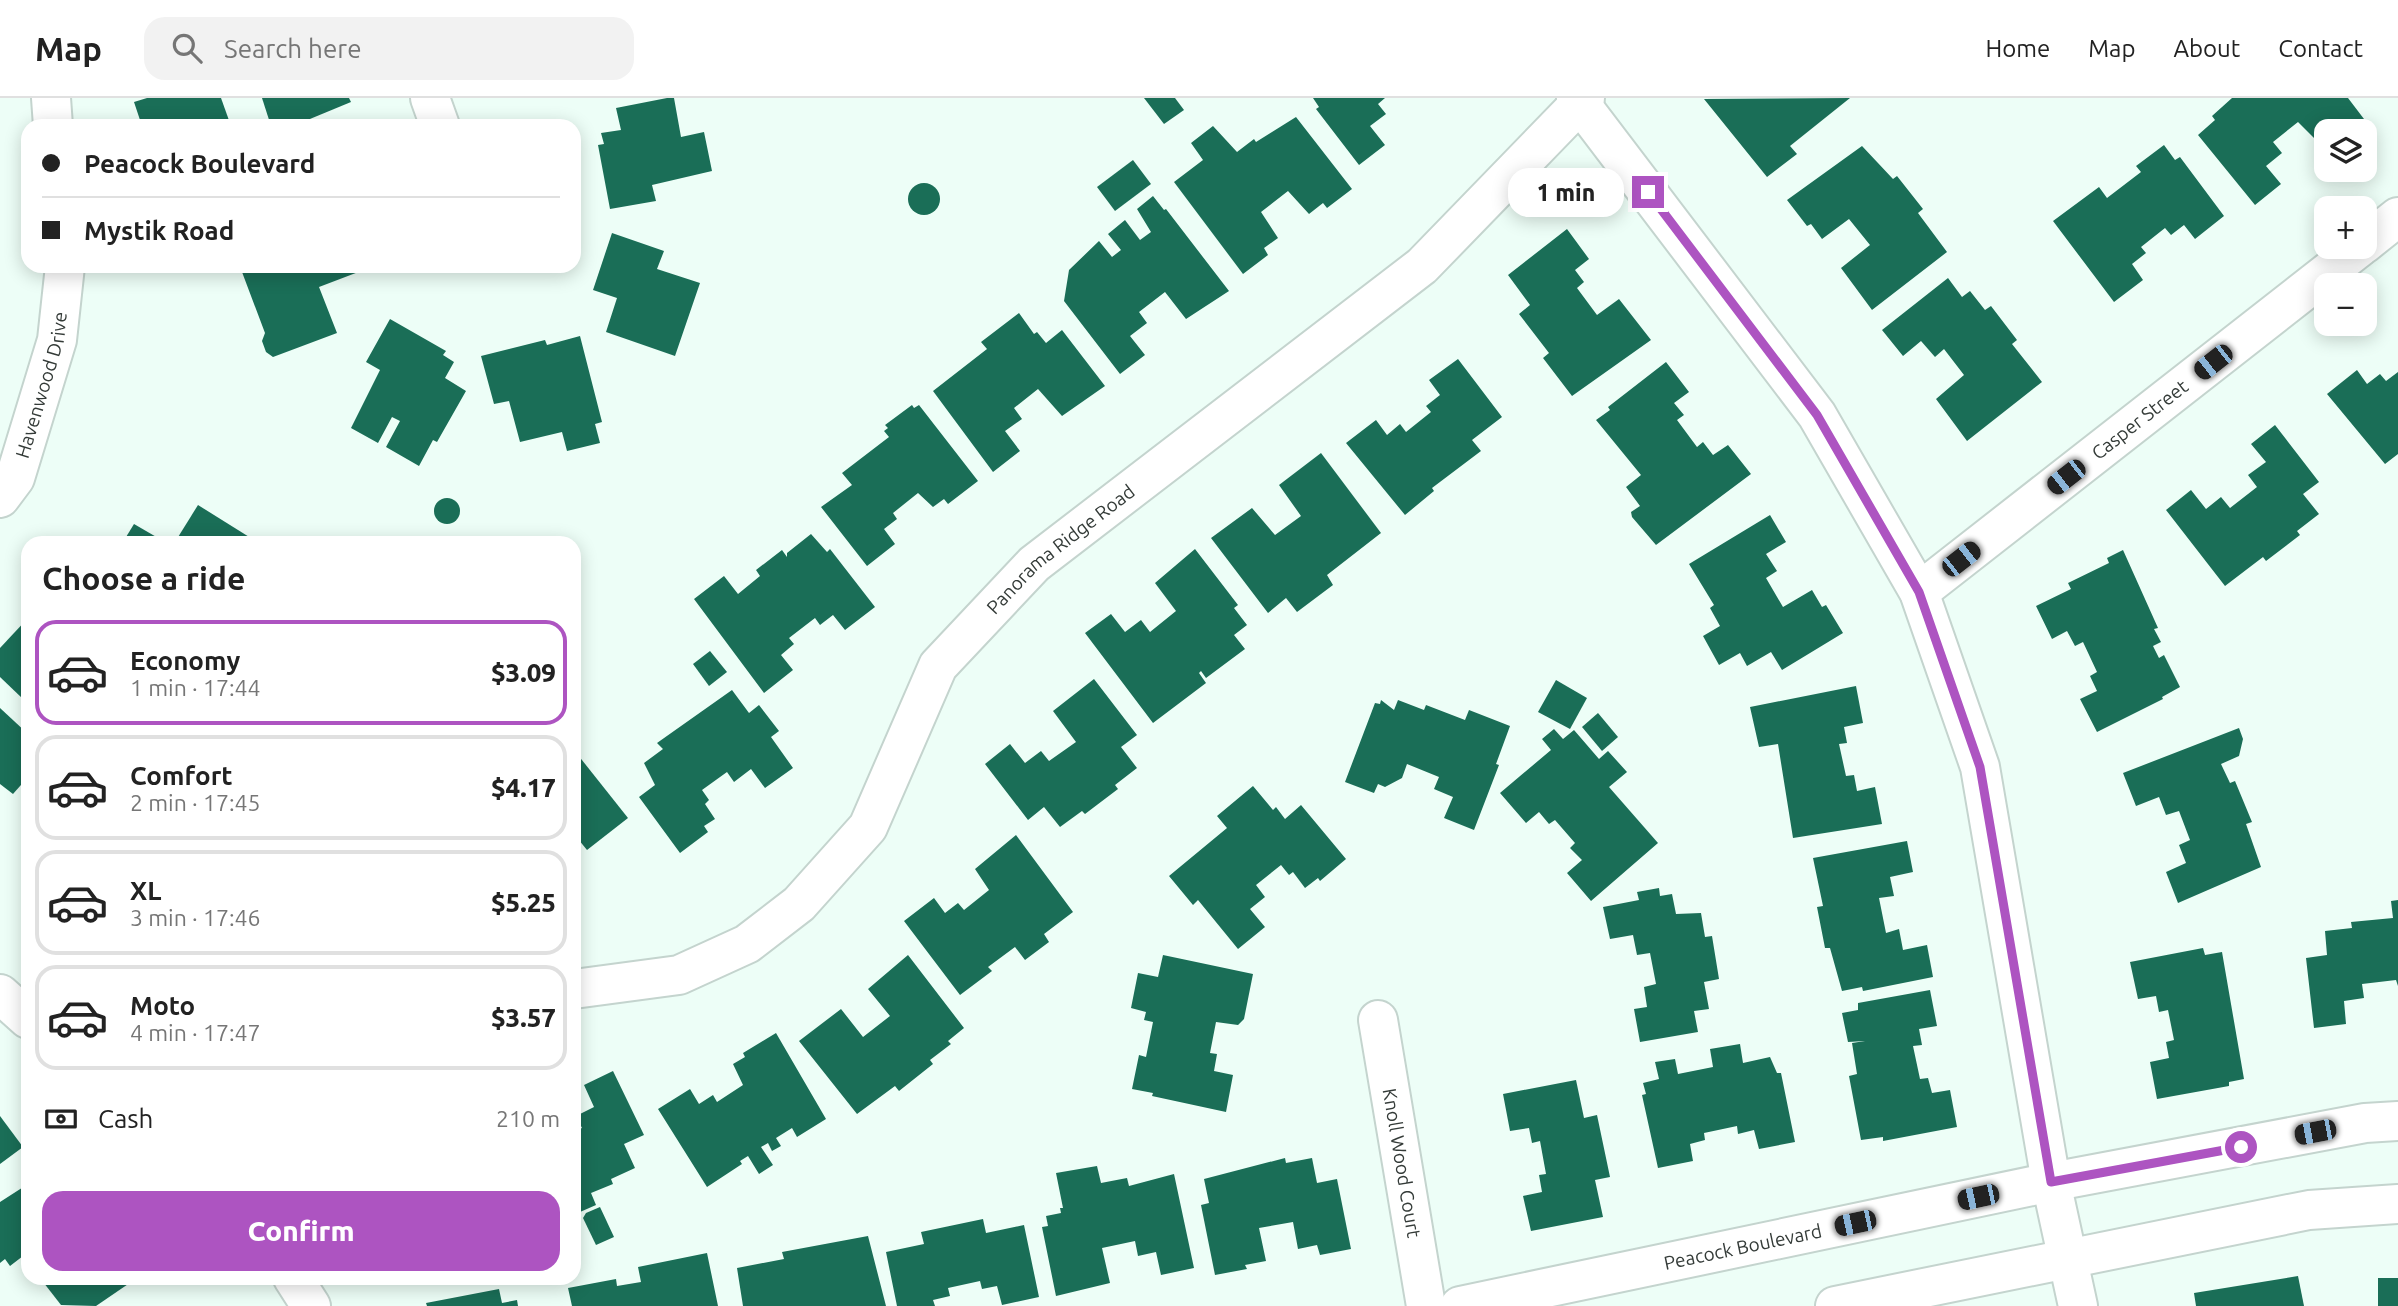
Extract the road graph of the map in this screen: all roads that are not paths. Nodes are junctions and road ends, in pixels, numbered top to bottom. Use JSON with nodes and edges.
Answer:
{"nodes":[{"id":1,"x":51,"y":98,"type":"edge"},
{"id":2,"x":430,"y":98,"type":"edge"},
{"id":3,"x":1580,"y":100,"type":"edge"},
{"id":4,"x":52,"y":119,"type":"edge"},
{"id":5,"x":438,"y":119,"type":"edge"},
{"id":6,"x":2398,"y":217,"type":"edge"},
{"id":7,"x":2377,"y":233,"type":"edge"},
{"id":8,"x":2344,"y":259,"type":"edge"},
{"id":9,"x":64,"y":273,"type":"edge"},
{"id":10,"x":0,"y":498,"type":"edge"},
{"id":11,"x":1919,"y":592,"type":"junction"},
{"id":12,"x":581,"y":988,"type":"edge"},
{"id":13,"x":0,"y":994,"type":"edge"},
{"id":14,"x":21,"y":1013,"type":"edge"},
{"id":15,"x":1378,"y":1020,"type":"dead end"},
{"id":16,"x":2398,"y":1121,"type":"edge"},
{"id":17,"x":2051,"y":1182,"type":"junction"},
{"id":18,"x":2398,"y":1204,"type":"edge"},
{"id":19,"x":2068,"y":1260,"type":"junction"},
{"id":20,"x":298,"y":1285,"type":"edge"},
{"id":21,"x":311,"y":1306,"type":"edge"},
{"id":22,"x":1426,"y":1306,"type":"edge"},
{"id":23,"x":1460,"y":1306,"type":"edge"},
{"id":24,"x":1835,"y":1306,"type":"edge"},
{"id":25,"x":2078,"y":1306,"type":"edge"}],
"edges":[{"from":1,"to":4,"type":"street"},
{"from":2,"to":5,"type":"street"},
{"from":3,"to":11,"type":"street"},
{"from":3,"to":12,"type":"street","name":"Panorama Ridge Road"},
{"from":6,"to":7,"type":"street","name":"Casper Street"},
{"from":8,"to":11,"type":"street","name":"Casper Street"},
{"from":9,"to":10,"type":"street","name":"Havenwood Drive"},
{"from":11,"to":17,"type":"street"},
{"from":13,"to":14,"type":"street"},
{"from":15,"to":22,"type":"street","name":"Knoll Wood Court"},
{"from":16,"to":17,"type":"street","name":"Peacock Boulevard"},
{"from":17,"to":19,"type":"street"},
{"from":17,"to":23,"type":"street","name":"Peacock Boulevard"},
{"from":18,"to":19,"type":"street"},
{"from":19,"to":24,"type":"street"},
{"from":19,"to":25,"type":"street"},
{"from":20,"to":21,"type":"street"}]}
